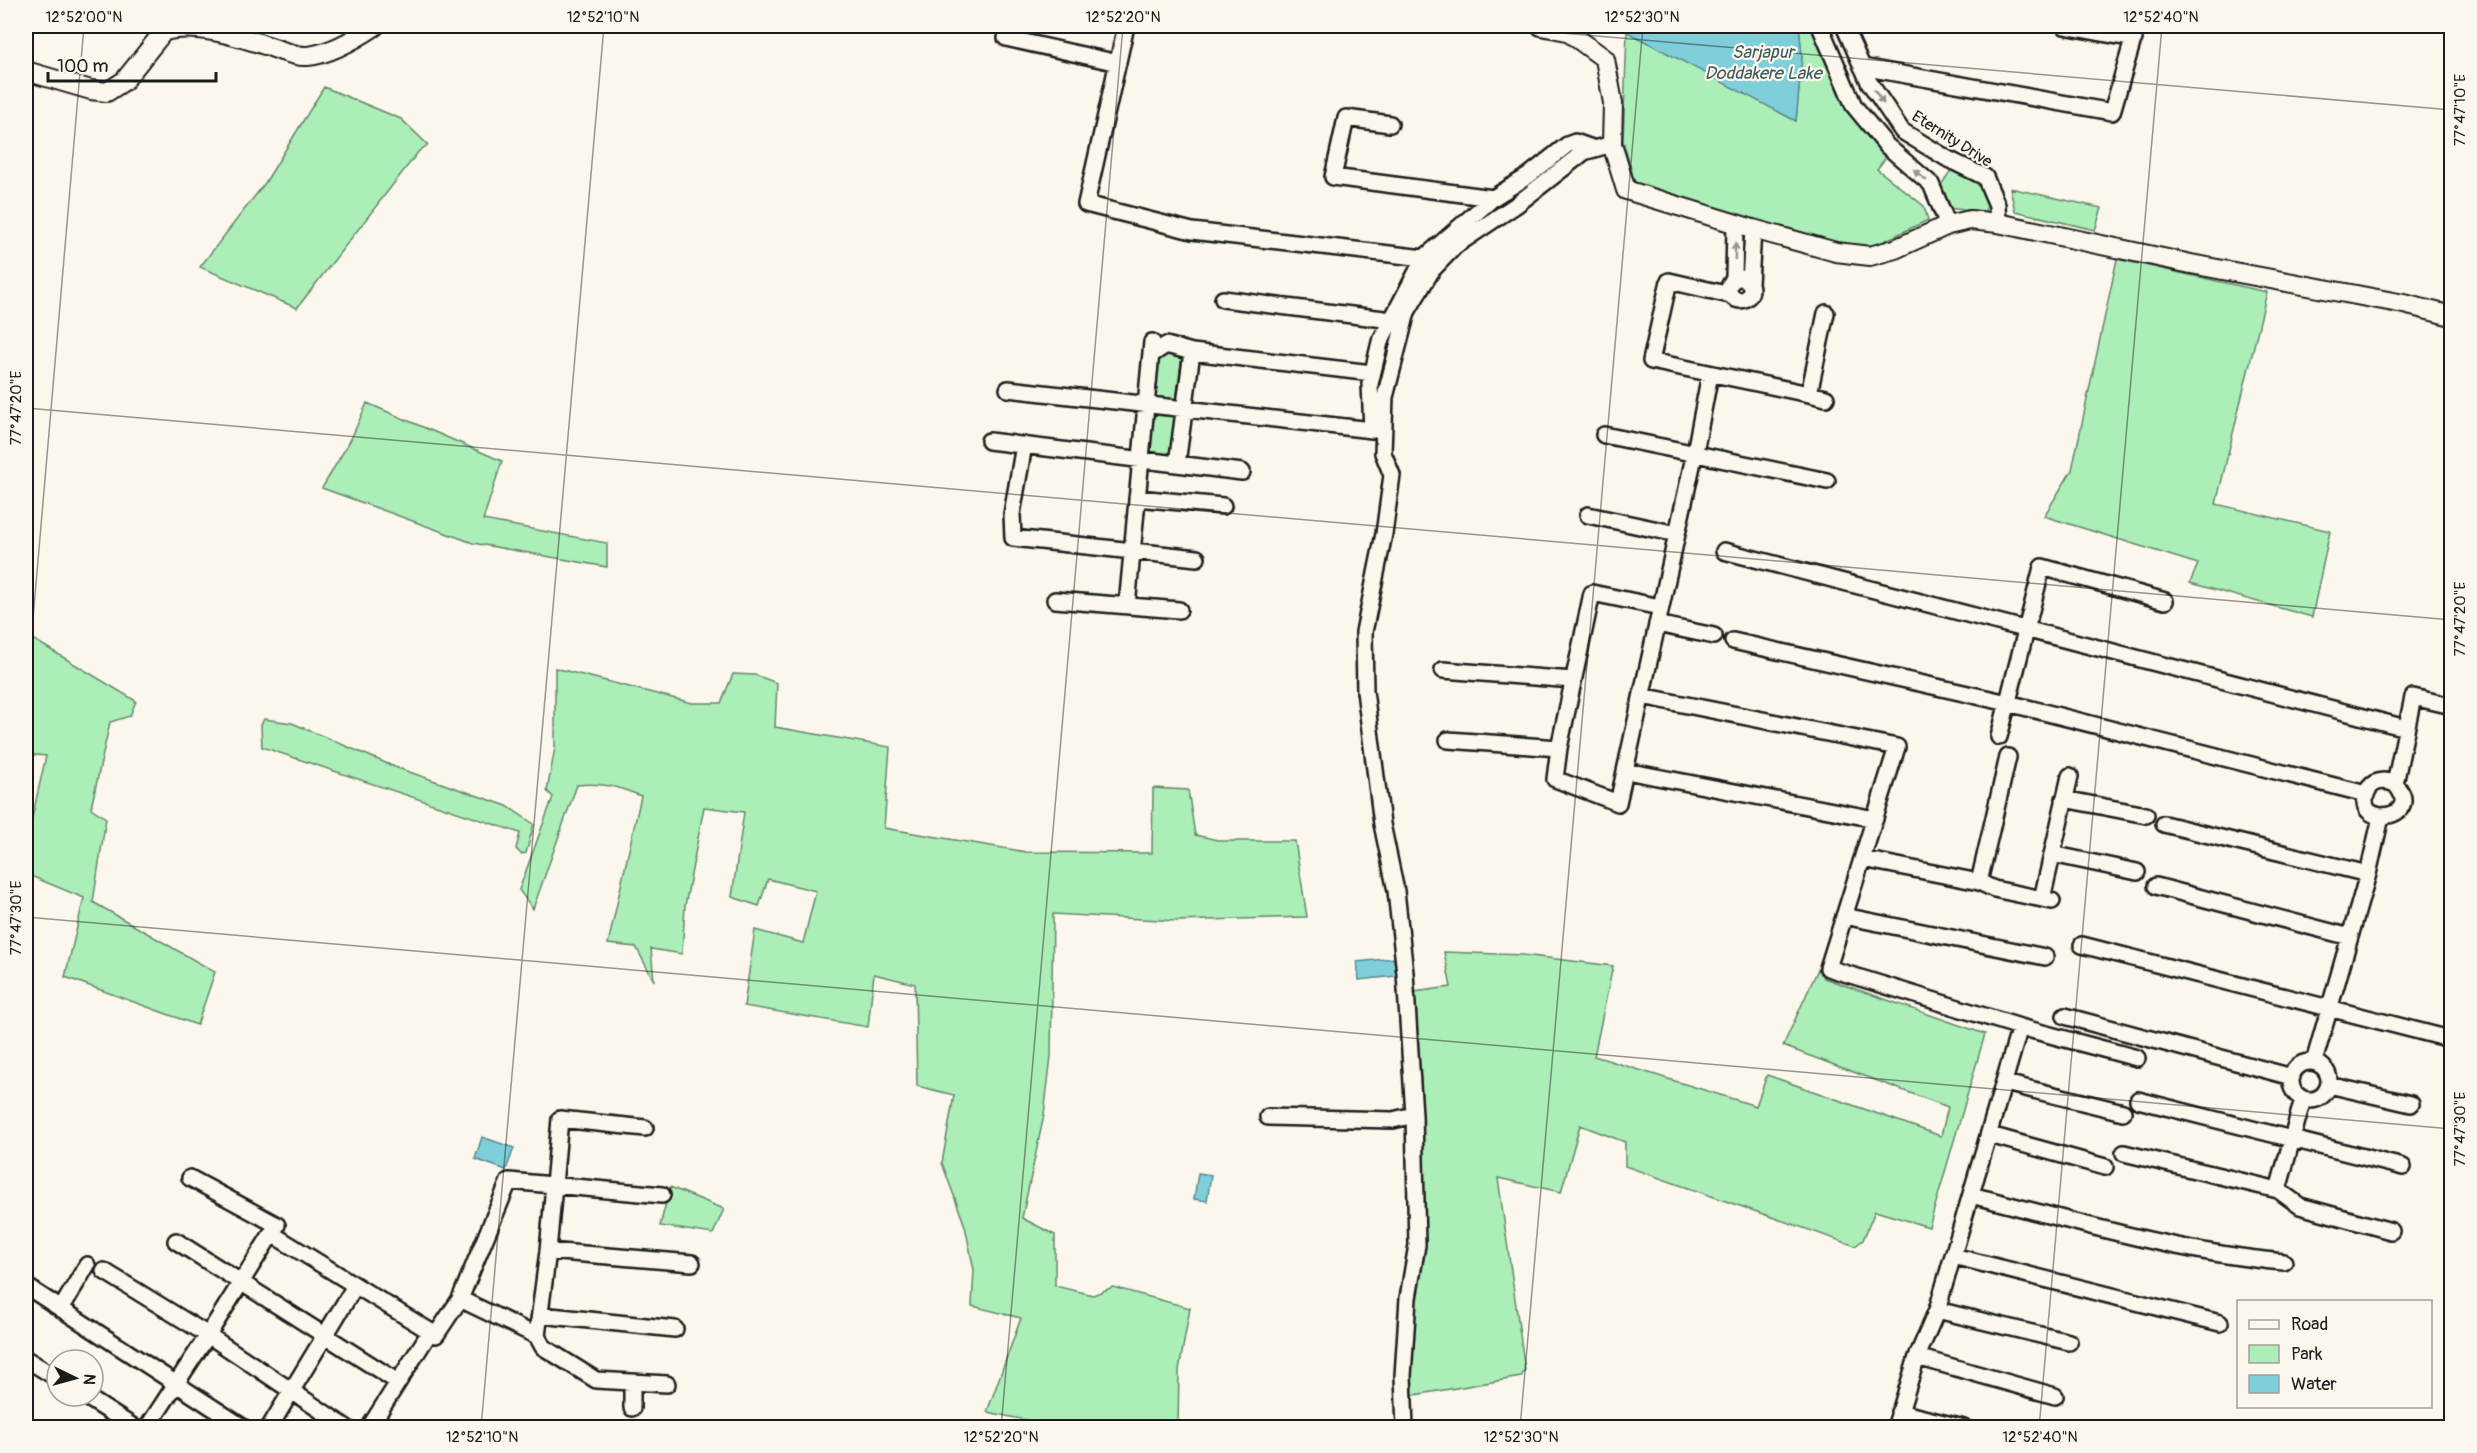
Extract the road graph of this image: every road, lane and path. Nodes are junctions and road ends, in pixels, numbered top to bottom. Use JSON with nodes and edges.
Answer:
{"nodes":[{"id":1,"x":375,"y":26,"type":"edge"},
{"id":2,"x":1126,"y":26,"type":"edge"},
{"id":3,"x":1542,"y":26,"type":"edge"},
{"id":4,"x":1820,"y":26,"type":"edge"},
{"id":5,"x":1844,"y":26,"type":"edge"},
{"id":6,"x":2064,"y":26,"type":"edge"},
{"id":7,"x":2136,"y":32,"type":"edge"},
{"id":8,"x":1006,"y":38,"type":"dead end"},
{"id":9,"x":1118,"y":63,"type":"junction"},
{"id":10,"x":1862,"y":67,"type":"junction"},
{"id":11,"x":26,"y":71,"type":"edge"},
{"id":12,"x":1390,"y":124,"type":"dead end"},
{"id":13,"x":1604,"y":146,"type":"junction"},
{"id":14,"x":1493,"y":198,"type":"junction"},
{"id":15,"x":1998,"y":222,"type":"junction"},
{"id":16,"x":1735,"y":224,"type":"junction"},
{"id":17,"x":1948,"y":225,"type":"junction"},
{"id":18,"x":1753,"y":229,"type":"junction"},
{"id":19,"x":1424,"y":258,"type":"junction"},
{"id":20,"x":1734,"y":279,"type":"junction"},
{"id":21,"x":1750,"y":284,"type":"junction"},
{"id":22,"x":1730,"y":295,"type":"junction"},
{"id":23,"x":1223,"y":299,"type":"dead end"},
{"id":24,"x":1826,"y":312,"type":"dead end"},
{"id":25,"x":2451,"y":316,"type":"edge"},
{"id":26,"x":1392,"y":320,"type":"junction"},
{"id":27,"x":1192,"y":352,"type":"junction"},
{"id":28,"x":1372,"y":373,"type":"junction"},
{"id":29,"x":1710,"y":374,"type":"junction"},
{"id":30,"x":1008,"y":389,"type":"dead end"},
{"id":31,"x":1809,"y":394,"type":"junction"},
{"id":32,"x":1827,"y":398,"type":"dead end"},
{"id":33,"x":1146,"y":405,"type":"junction"},
{"id":34,"x":1183,"y":409,"type":"junction"},
{"id":35,"x":1604,"y":435,"type":"dead end"},
{"id":36,"x":989,"y":441,"type":"dead end"},
{"id":37,"x":1024,"y":445,"type":"junction"},
{"id":38,"x":1695,"y":452,"type":"junction"},
{"id":39,"x":1141,"y":460,"type":"junction"},
{"id":40,"x":1177,"y":464,"type":"junction"},
{"id":41,"x":1242,"y":472,"type":"dead end"},
{"id":42,"x":1827,"y":481,"type":"dead end"},
{"id":43,"x":1137,"y":498,"type":"junction"},
{"id":44,"x":1223,"y":506,"type":"dead end"},
{"id":45,"x":1588,"y":515,"type":"dead end"},
{"id":46,"x":1677,"y":534,"type":"junction"},
{"id":47,"x":1724,"y":551,"type":"dead end"},
{"id":48,"x":1132,"y":553,"type":"junction"},
{"id":49,"x":1197,"y":558,"type":"dead end"},
{"id":50,"x":1055,"y":600,"type":"dead end"},
{"id":51,"x":2164,"y":601,"type":"dead end"},
{"id":52,"x":1127,"y":606,"type":"junction"},
{"id":53,"x":1660,"y":607,"type":"junction"},
{"id":54,"x":1179,"y":610,"type":"dead end"},
{"id":55,"x":1657,"y":624,"type":"junction"},
{"id":56,"x":2026,"y":631,"type":"junction"},
{"id":57,"x":1714,"y":636,"type":"dead end"},
{"id":58,"x":1733,"y":640,"type":"dead end"},
{"id":59,"x":1443,"y":670,"type":"dead end"},
{"id":60,"x":1573,"y":680,"type":"junction"},
{"id":61,"x":1642,"y":696,"type":"junction"},
{"id":62,"x":2008,"y":703,"type":"junction"},
{"id":63,"x":2451,"y":706,"type":"edge"},
{"id":64,"x":2406,"y":728,"type":"junction"},
{"id":65,"x":1999,"y":737,"type":"dead end"},
{"id":66,"x":1448,"y":740,"type":"dead end"},
{"id":67,"x":1559,"y":748,"type":"junction"},
{"id":68,"x":2008,"y":758,"type":"dead end"},
{"id":69,"x":1626,"y":771,"type":"junction"},
{"id":70,"x":2070,"y":776,"type":"dead end"},
{"id":71,"x":2395,"y":784,"type":"junction"},
{"id":72,"x":2366,"y":794,"type":"junction"},
{"id":73,"x":2064,"y":799,"type":"junction"},
{"id":74,"x":2146,"y":815,"type":"dead end"},
{"id":75,"x":2381,"y":817,"type":"junction"},
{"id":76,"x":1875,"y":819,"type":"junction"},
{"id":77,"x":2164,"y":824,"type":"dead end"},
{"id":78,"x":2052,"y":854,"type":"junction"},
{"id":79,"x":1863,"y":859,"type":"junction"},
{"id":80,"x":2137,"y":872,"type":"dead end"},
{"id":81,"x":2368,"y":874,"type":"junction"},
{"id":82,"x":1979,"y":882,"type":"junction"},
{"id":83,"x":2156,"y":886,"type":"dead end"},
{"id":84,"x":1844,"y":916,"type":"junction"},
{"id":85,"x":2350,"y":937,"type":"junction"},
{"id":86,"x":2082,"y":945,"type":"dead end"},
{"id":87,"x":2045,"y":957,"type":"dead end"},
{"id":88,"x":2330,"y":1010,"type":"junction"},
{"id":89,"x":2065,"y":1016,"type":"dead end"},
{"id":90,"x":2020,"y":1027,"type":"junction"},
{"id":91,"x":2442,"y":1037,"type":"dead end"},
{"id":92,"x":2137,"y":1058,"type":"dead end"},
{"id":93,"x":2314,"y":1062,"type":"junction"},
{"id":94,"x":2292,"y":1077,"type":"junction"},
{"id":95,"x":2005,"y":1083,"type":"junction"},
{"id":96,"x":2329,"y":1085,"type":"junction"},
{"id":97,"x":2303,"y":1099,"type":"junction"},
{"id":98,"x":2138,"y":1100,"type":"dead end"},
{"id":99,"x":2411,"y":1104,"type":"dead end"},
{"id":100,"x":2123,"y":1112,"type":"dead end"},
{"id":101,"x":1414,"y":1115,"type":"junction"},
{"id":102,"x":1268,"y":1117,"type":"dead end"},
{"id":103,"x":645,"y":1128,"type":"dead end"},
{"id":104,"x":1989,"y":1135,"type":"junction"},
{"id":105,"x":2292,"y":1139,"type":"junction"},
{"id":106,"x":2124,"y":1153,"type":"dead end"},
{"id":107,"x":2105,"y":1167,"type":"dead end"},
{"id":108,"x":2403,"y":1167,"type":"dead end"},
{"id":109,"x":190,"y":1178,"type":"dead end"},
{"id":110,"x":553,"y":1185,"type":"junction"},
{"id":111,"x":2278,"y":1190,"type":"junction"},
{"id":112,"x":662,"y":1195,"type":"dead end"},
{"id":113,"x":1971,"y":1195,"type":"junction"},
{"id":114,"x":2391,"y":1231,"type":"dead end"},
{"id":115,"x":272,"y":1234,"type":"junction"},
{"id":116,"x":176,"y":1241,"type":"dead end"},
{"id":117,"x":548,"y":1251,"type":"junction"},
{"id":118,"x":1953,"y":1256,"type":"junction"},
{"id":119,"x":2284,"y":1262,"type":"dead end"},
{"id":120,"x":692,"y":1263,"type":"dead end"},
{"id":121,"x":87,"y":1265,"type":"dead end"},
{"id":122,"x":104,"y":1271,"type":"dead end"},
{"id":123,"x":241,"y":1283,"type":"junction"},
{"id":124,"x":26,"y":1286,"type":"edge"},
{"id":125,"x":355,"y":1286,"type":"junction"},
{"id":126,"x":460,"y":1299,"type":"junction"},
{"id":127,"x":61,"y":1309,"type":"junction"},
{"id":128,"x":1937,"y":1310,"type":"junction"},
{"id":129,"x":541,"y":1315,"type":"junction"},
{"id":130,"x":2220,"y":1323,"type":"dead end"},
{"id":131,"x":675,"y":1329,"type":"dead end"},
{"id":132,"x":430,"y":1332,"type":"junction"},
{"id":133,"x":208,"y":1335,"type":"junction"},
{"id":134,"x":325,"y":1336,"type":"junction"},
{"id":135,"x":537,"y":1336,"type":"junction"},
{"id":136,"x":2069,"y":1342,"type":"dead end"},
{"id":137,"x":1917,"y":1357,"type":"junction"},
{"id":138,"x":26,"y":1359,"type":"edge"},
{"id":139,"x":45,"y":1371,"type":"edge"},
{"id":140,"x":398,"y":1382,"type":"junction"},
{"id":141,"x":632,"y":1383,"type":"junction"},
{"id":142,"x":667,"y":1384,"type":"dead end"},
{"id":143,"x":176,"y":1385,"type":"junction"},
{"id":144,"x":292,"y":1390,"type":"junction"},
{"id":145,"x":2055,"y":1396,"type":"dead end"},
{"id":146,"x":104,"y":1408,"type":"edge"},
{"id":147,"x":632,"y":1408,"type":"dead end"},
{"id":148,"x":1899,"y":1412,"type":"junction"},
{"id":149,"x":135,"y":1428,"type":"edge"},
{"id":150,"x":147,"y":1428,"type":"edge"},
{"id":151,"x":244,"y":1428,"type":"edge"},
{"id":152,"x":269,"y":1428,"type":"edge"},
{"id":153,"x":347,"y":1428,"type":"edge"},
{"id":154,"x":369,"y":1428,"type":"edge"},
{"id":155,"x":1405,"y":1428,"type":"edge"},
{"id":156,"x":1895,"y":1428,"type":"edge"},
{"id":157,"x":1964,"y":1428,"type":"edge"}],
"edges":[{"from":1,"to":11,"type":"main road"},
{"from":2,"to":9,"type":"street"},
{"from":3,"to":13,"type":"main road"},
{"from":17,"to":4,"type":"street","one_way":true},
{"from":5,"to":10,"type":"street","name":"Eternity Drive"},
{"from":6,"to":7,"type":"street"},
{"from":7,"to":10,"type":"street"},
{"from":8,"to":9,"type":"street"},
{"from":9,"to":19,"type":"street"},
{"from":10,"to":15,"type":"street","name":"Eternity Drive","one_way":true},
{"from":12,"to":14,"type":"street"},
{"from":13,"to":14,"type":"street"},
{"from":13,"to":16,"type":"main road"},
{"from":13,"to":101,"type":"street"},
{"from":14,"to":19,"type":"street"},
{"from":15,"to":17,"type":"main road"},
{"from":15,"to":25,"type":"main road"},
{"from":16,"to":18,"type":"main road"},
{"from":20,"to":16,"type":"street","one_way":true},
{"from":17,"to":18,"type":"main road"},
{"from":18,"to":21,"type":"street"},
{"from":19,"to":26,"type":"street"},
{"from":20,"to":21,"type":"street"},
{"from":20,"to":22,"type":"street"},
{"from":21,"to":22,"type":"street"},
{"from":22,"to":29,"type":"street"},
{"from":23,"to":26,"type":"street"},
{"from":24,"to":31,"type":"street"},
{"from":26,"to":28,"type":"street"},
{"from":27,"to":28,"type":"street"},
{"from":27,"to":33,"type":"street"},
{"from":27,"to":34,"type":"street"},
{"from":28,"to":34,"type":"street"},
{"from":29,"to":31,"type":"street"},
{"from":29,"to":38,"type":"street"},
{"from":30,"to":33,"type":"street"},
{"from":31,"to":32,"type":"street"},
{"from":33,"to":34,"type":"street"},
{"from":33,"to":39,"type":"street"},
{"from":34,"to":40,"type":"street"},
{"from":35,"to":38,"type":"street"},
{"from":36,"to":37,"type":"street"},
{"from":37,"to":39,"type":"street"},
{"from":37,"to":48,"type":"street"},
{"from":38,"to":42,"type":"street"},
{"from":38,"to":46,"type":"street"},
{"from":39,"to":40,"type":"street"},
{"from":39,"to":43,"type":"street"},
{"from":40,"to":41,"type":"street"},
{"from":43,"to":44,"type":"street"},
{"from":43,"to":48,"type":"street"},
{"from":45,"to":46,"type":"street"},
{"from":46,"to":53,"type":"street"},
{"from":47,"to":56,"type":"street"},
{"from":48,"to":49,"type":"street"},
{"from":48,"to":52,"type":"street"},
{"from":50,"to":52,"type":"street"},
{"from":51,"to":56,"type":"street"},
{"from":52,"to":54,"type":"street"},
{"from":53,"to":55,"type":"street"},
{"from":53,"to":60,"type":"street"},
{"from":55,"to":57,"type":"street"},
{"from":55,"to":61,"type":"street"},
{"from":56,"to":62,"type":"street"},
{"from":56,"to":64,"type":"street"},
{"from":58,"to":62,"type":"street"},
{"from":59,"to":60,"type":"street"},
{"from":60,"to":67,"type":"street"},
{"from":61,"to":69,"type":"street"},
{"from":61,"to":76,"type":"street"},
{"from":62,"to":65,"type":"street"},
{"from":62,"to":72,"type":"street"},
{"from":63,"to":64,"type":"street"},
{"from":64,"to":71,"type":"street"},
{"from":66,"to":67,"type":"street"},
{"from":67,"to":69,"type":"street"},
{"from":68,"to":82,"type":"street"},
{"from":69,"to":76,"type":"street"},
{"from":70,"to":73,"type":"street"},
{"from":71,"to":72,"type":"street"},
{"from":71,"to":75,"type":"street"},
{"from":72,"to":75,"type":"street"},
{"from":73,"to":74,"type":"street"},
{"from":73,"to":78,"type":"street"},
{"from":75,"to":81,"type":"street"},
{"from":76,"to":79,"type":"street"},
{"from":77,"to":81,"type":"street"},
{"from":78,"to":80,"type":"street"},
{"from":78,"to":82,"type":"street"},
{"from":79,"to":82,"type":"street"},
{"from":79,"to":84,"type":"street"},
{"from":81,"to":85,"type":"street"},
{"from":83,"to":85,"type":"street"},
{"from":84,"to":87,"type":"street"},
{"from":84,"to":90,"type":"street"},
{"from":85,"to":88,"type":"street"},
{"from":86,"to":88,"type":"street"},
{"from":88,"to":91,"type":"street"},
{"from":88,"to":93,"type":"street"},
{"from":89,"to":94,"type":"street"},
{"from":90,"to":92,"type":"street"},
{"from":90,"to":95,"type":"street"},
{"from":93,"to":94,"type":"street"},
{"from":93,"to":96,"type":"street"},
{"from":94,"to":97,"type":"street"},
{"from":95,"to":100,"type":"street"},
{"from":95,"to":104,"type":"street"},
{"from":96,"to":97,"type":"street"},
{"from":96,"to":99,"type":"street"},
{"from":97,"to":105,"type":"street"},
{"from":98,"to":105,"type":"street"},
{"from":101,"to":102,"type":"street"},
{"from":101,"to":155,"type":"street"},
{"from":103,"to":110,"type":"street"},
{"from":104,"to":107,"type":"street"},
{"from":104,"to":113,"type":"street"},
{"from":105,"to":108,"type":"street"},
{"from":105,"to":111,"type":"street"},
{"from":106,"to":111,"type":"street"},
{"from":109,"to":115,"type":"street"},
{"from":110,"to":112,"type":"street"},
{"from":110,"to":117,"type":"street"},
{"from":110,"to":126,"type":"street"},
{"from":111,"to":114,"type":"street"},
{"from":113,"to":118,"type":"street"},
{"from":113,"to":119,"type":"street"},
{"from":115,"to":123,"type":"street"},
{"from":115,"to":125,"type":"street"},
{"from":116,"to":123,"type":"street"},
{"from":117,"to":120,"type":"street"},
{"from":117,"to":129,"type":"street"},
{"from":118,"to":128,"type":"street"},
{"from":118,"to":130,"type":"street"},
{"from":121,"to":127,"type":"street"},
{"from":122,"to":133,"type":"street"},
{"from":123,"to":133,"type":"street"},
{"from":123,"to":134,"type":"street"},
{"from":124,"to":127,"type":"street"},
{"from":125,"to":132,"type":"street"},
{"from":125,"to":134,"type":"street"},
{"from":126,"to":132,"type":"street"},
{"from":126,"to":135,"type":"street"},
{"from":127,"to":143,"type":"street"},
{"from":128,"to":136,"type":"street"},
{"from":128,"to":137,"type":"street"},
{"from":129,"to":131,"type":"street"},
{"from":129,"to":135,"type":"street"},
{"from":132,"to":140,"type":"street"},
{"from":133,"to":143,"type":"street"},
{"from":133,"to":144,"type":"street"},
{"from":134,"to":140,"type":"street"},
{"from":134,"to":144,"type":"street"},
{"from":135,"to":141,"type":"street"},
{"from":137,"to":145,"type":"street"},
{"from":137,"to":148,"type":"street"},
{"from":138,"to":139,"type":"street"},
{"from":140,"to":154,"type":"street"},
{"from":141,"to":142,"type":"street"},
{"from":141,"to":147,"type":"street"},
{"from":143,"to":150,"type":"street"},
{"from":143,"to":151,"type":"street"},
{"from":144,"to":152,"type":"street"},
{"from":144,"to":153,"type":"street"},
{"from":146,"to":149,"type":"street"},
{"from":148,"to":156,"type":"street"},
{"from":148,"to":157,"type":"street"}]}
